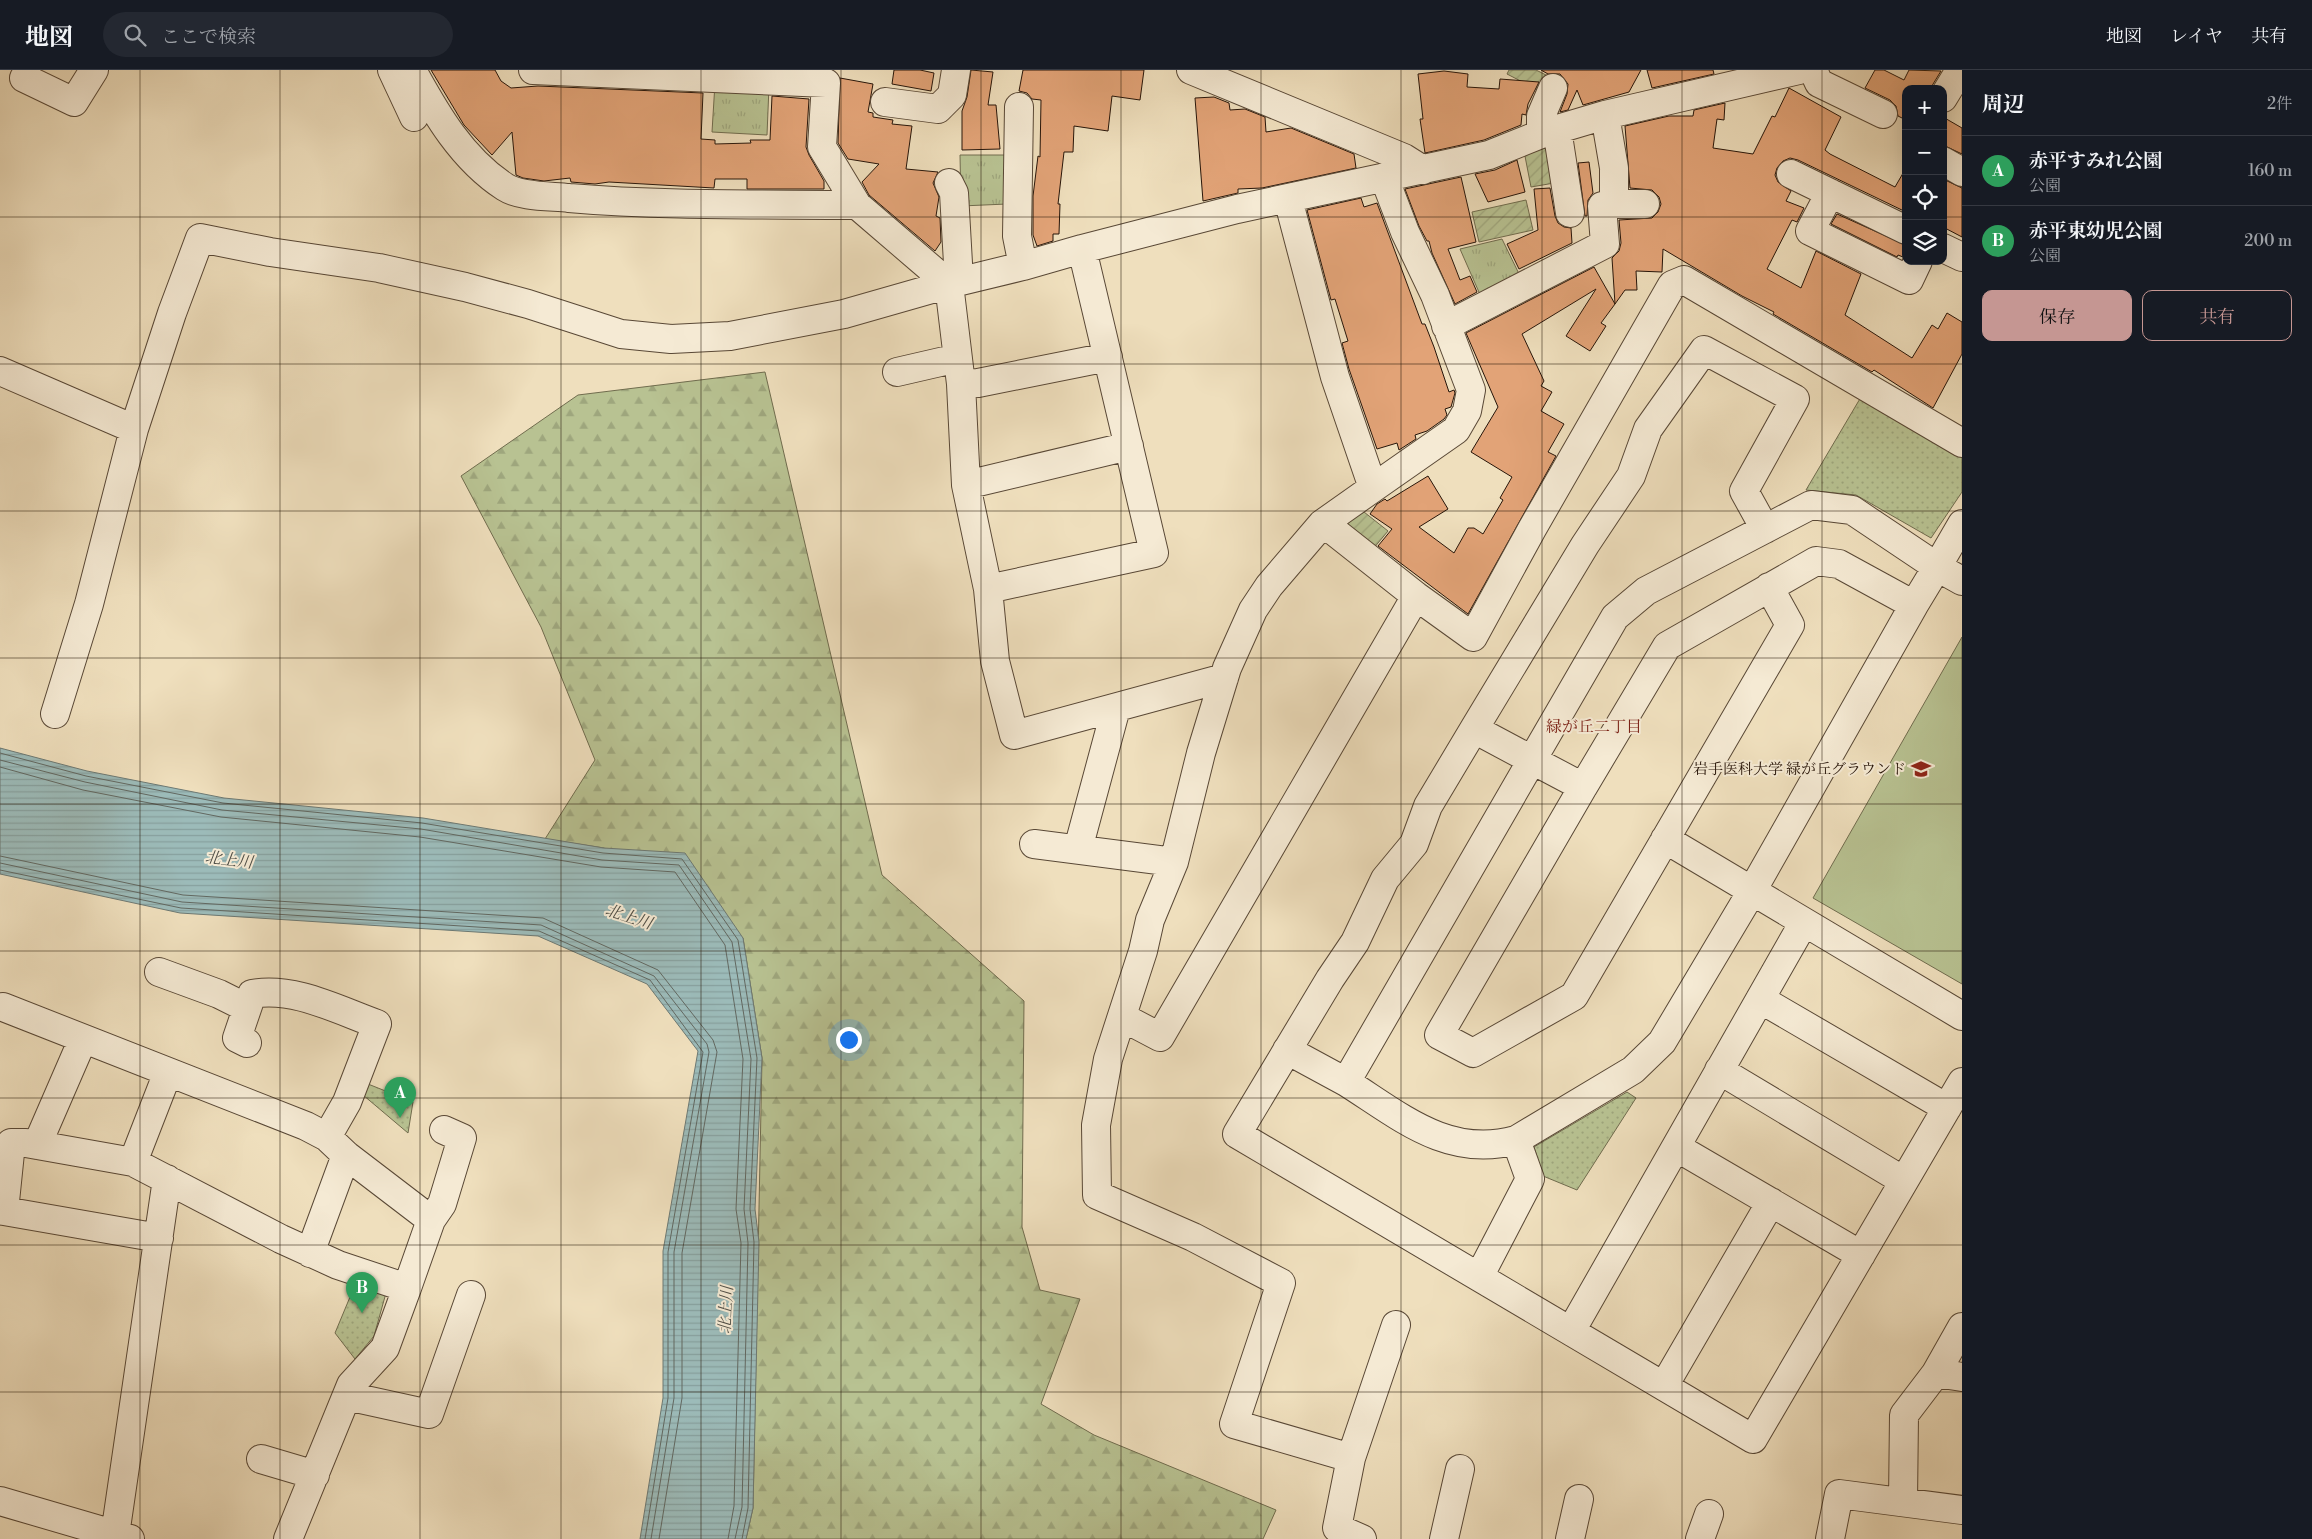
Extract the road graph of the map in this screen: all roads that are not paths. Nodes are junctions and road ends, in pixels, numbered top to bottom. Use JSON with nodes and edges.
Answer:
{"nodes":[{"id":1,"x":94,"y":70,"type":"edge"},
{"id":2,"x":392,"y":70,"type":"edge"},
{"id":3,"x":412,"y":70,"type":"edge"},
{"id":4,"x":533,"y":70,"type":"edge"},
{"id":5,"x":956,"y":70,"type":"edge"},
{"id":6,"x":1191,"y":70,"type":"edge"},
{"id":7,"x":1799,"y":70,"type":"edge"},
{"id":8,"x":1813,"y":70,"type":"edge"},
{"id":9,"x":1960,"y":70,"type":"edge"},
{"id":10,"x":1746,"y":76,"type":"edge"},
{"id":11,"x":827,"y":77,"type":"edge"},
{"id":12,"x":24,"y":78,"type":"dead end"},
{"id":13,"x":1553,"y":88,"type":"dead end"},
{"id":14,"x":1947,"y":91,"type":"edge"},
{"id":15,"x":885,"y":102,"type":"dead end"},
{"id":16,"x":1019,"y":107,"type":"dead end"},
{"id":17,"x":1883,"y":114,"type":"dead end"},
{"id":18,"x":1604,"y":115,"type":"junction"},
{"id":19,"x":414,"y":117,"type":"dead end"},
{"id":20,"x":1549,"y":132,"type":"junction"},
{"id":21,"x":1947,"y":163,"type":"edge"},
{"id":22,"x":1423,"y":170,"type":"junction"},
{"id":23,"x":1962,"y":172,"type":"edge"},
{"id":24,"x":1791,"y":174,"type":"dead end"},
{"id":25,"x":1384,"y":177,"type":"junction"},
{"id":26,"x":949,"y":183,"type":"dead end"},
{"id":27,"x":1830,"y":192,"type":"junction"},
{"id":28,"x":1288,"y":198,"type":"junction"},
{"id":29,"x":857,"y":204,"type":"junction"},
{"id":30,"x":1614,"y":204,"type":"junction"},
{"id":31,"x":1645,"y":204,"type":"dead end"},
{"id":32,"x":1570,"y":213,"type":"dead end"},
{"id":33,"x":1902,"y":228,"type":"edge"},
{"id":34,"x":1082,"y":249,"type":"junction"},
{"id":35,"x":1947,"y":250,"type":"edge"},
{"id":36,"x":1962,"y":257,"type":"edge"},
{"id":37,"x":1916,"y":265,"type":"edge"},
{"id":38,"x":1023,"y":266,"type":"junction"},
{"id":39,"x":954,"y":282,"type":"junction"},
{"id":40,"x":1446,"y":326,"type":"junction"},
{"id":41,"x":957,"y":354,"type":"junction"},
{"id":42,"x":1108,"y":357,"type":"junction"},
{"id":43,"x":0,"y":371,"type":"edge"},
{"id":44,"x":897,"y":372,"type":"dead end"},
{"id":45,"x":961,"y":384,"type":"junction"},
{"id":46,"x":134,"y":429,"type":"junction"},
{"id":47,"x":1962,"y":443,"type":"edge"},
{"id":48,"x":1129,"y":446,"type":"junction"},
{"id":49,"x":966,"y":485,"type":"junction"},
{"id":50,"x":1373,"y":488,"type":"junction"},
{"id":51,"x":1322,"y":524,"type":"junction"},
{"id":52,"x":1962,"y":524,"type":"edge"},
{"id":53,"x":1765,"y":529,"type":"junction"},
{"id":54,"x":1937,"y":566,"type":"junction"},
{"id":55,"x":1962,"y":581,"type":"edge"},
{"id":56,"x":1768,"y":587,"type":"junction"},
{"id":57,"x":988,"y":589,"type":"junction"},
{"id":58,"x":1416,"y":596,"type":"junction"},
{"id":59,"x":1914,"y":605,"type":"junction"},
{"id":60,"x":1224,"y":678,"type":"junction"},
{"id":61,"x":1116,"y":708,"type":"junction"},
{"id":62,"x":55,"y":714,"type":"dead end"},
{"id":63,"x":1474,"y":729,"type":"junction"},
{"id":64,"x":1532,"y":760,"type":"junction"},
{"id":65,"x":1584,"y":787,"type":"junction"},
{"id":66,"x":1665,"y":839,"type":"junction"},
{"id":67,"x":1034,"y":844,"type":"dead end"},
{"id":68,"x":1078,"y":849,"type":"junction"},
{"id":69,"x":1174,"y":862,"type":"junction"},
{"id":70,"x":1752,"y":891,"type":"junction"},
{"id":71,"x":1804,"y":922,"type":"junction"},
{"id":72,"x":159,"y":972,"type":"dead end"},
{"id":73,"x":1760,"y":999,"type":"junction"},
{"id":74,"x":3,"y":1007,"type":"dead end"},
{"id":75,"x":247,"y":1008,"type":"junction"},
{"id":76,"x":1962,"y":1016,"type":"edge"},
{"id":77,"x":1122,"y":1017,"type":"junction"},
{"id":78,"x":84,"y":1039,"type":"junction"},
{"id":79,"x":247,"y":1043,"type":"dead end"},
{"id":80,"x":1287,"y":1050,"type":"junction"},
{"id":81,"x":1719,"y":1070,"type":"junction"},
{"id":82,"x":168,"y":1072,"type":"junction"},
{"id":83,"x":1346,"y":1082,"type":"junction"},
{"id":84,"x":1962,"y":1082,"type":"edge"},
{"id":85,"x":1947,"y":1108,"type":"junction"},
{"id":86,"x":444,"y":1130,"type":"dead end"},
{"id":87,"x":1516,"y":1140,"type":"junction"},
{"id":88,"x":16,"y":1143,"type":"edge"},
{"id":89,"x":336,"y":1146,"type":"junction"},
{"id":90,"x":1676,"y":1147,"type":"junction"},
{"id":91,"x":133,"y":1162,"type":"junction"},
{"id":92,"x":167,"y":1180,"type":"junction"},
{"id":93,"x":1904,"y":1181,"type":"junction"},
{"id":94,"x":1771,"y":1202,"type":"junction"},
{"id":95,"x":431,"y":1220,"type":"junction"},
{"id":96,"x":158,"y":1238,"type":"junction"},
{"id":97,"x":310,"y":1253,"type":"junction"},
{"id":98,"x":1861,"y":1254,"type":"junction"},
{"id":99,"x":1479,"y":1277,"type":"junction"},
{"id":100,"x":407,"y":1288,"type":"junction"},
{"id":101,"x":471,"y":1295,"type":"dead end"},
{"id":102,"x":1396,"y":1325,"type":"dead end"},
{"id":103,"x":1962,"y":1327,"type":"edge"},
{"id":104,"x":1571,"y":1331,"type":"junction"},
{"id":105,"x":1936,"y":1373,"type":"junction"},
{"id":106,"x":1962,"y":1376,"type":"edge"},
{"id":107,"x":1664,"y":1386,"type":"junction"},
{"id":108,"x":347,"y":1396,"type":"junction"},
{"id":109,"x":1351,"y":1458,"type":"junction"},
{"id":110,"x":261,"y":1459,"type":"dead end"},
{"id":111,"x":1460,"y":1469,"type":"dead end"},
{"id":112,"x":315,"y":1475,"type":"junction"},
{"id":113,"x":1579,"y":1498,"type":"dead end"},
{"id":114,"x":0,"y":1501,"type":"edge"},
{"id":115,"x":1903,"y":1502,"type":"junction"},
{"id":116,"x":1962,"y":1510,"type":"edge"},
{"id":117,"x":1709,"y":1514,"type":"dead end"},
{"id":118,"x":53,"y":1528,"type":"edge"},
{"id":119,"x":122,"y":1537,"type":"edge"},
{"id":120,"x":288,"y":1539,"type":"edge"},
{"id":121,"x":1362,"y":1539,"type":"edge"},
{"id":122,"x":1444,"y":1539,"type":"edge"},
{"id":123,"x":1570,"y":1539,"type":"edge"},
{"id":124,"x":1700,"y":1539,"type":"edge"},
{"id":125,"x":1830,"y":1539,"type":"edge"}],
"edges":[{"from":1,"to":12,"type":"street"},
{"from":2,"to":19,"type":"street"},
{"from":3,"to":29,"type":"street"},
{"from":4,"to":11,"type":"street"},
{"from":5,"to":15,"type":"street"},
{"from":6,"to":22,"type":"street"},
{"from":7,"to":10,"type":"street"},
{"from":8,"to":17,"type":"street"},
{"from":9,"to":14,"type":"street"},
{"from":10,"to":18,"type":"street"},
{"from":11,"to":29,"type":"street"},
{"from":13,"to":20,"type":"street"},
{"from":16,"to":38,"type":"street"},
{"from":18,"to":20,"type":"street"},
{"from":18,"to":30,"type":"street"},
{"from":20,"to":22,"type":"street"},
{"from":20,"to":32,"type":"street"},
{"from":21,"to":23,"type":"street"},
{"from":22,"to":25,"type":"street"},
{"from":24,"to":27,"type":"street"},
{"from":25,"to":28,"type":"street"},
{"from":25,"to":40,"type":"street"},
{"from":26,"to":39,"type":"street"},
{"from":27,"to":33,"type":"street"},
{"from":27,"to":37,"type":"street"},
{"from":28,"to":34,"type":"street"},
{"from":28,"to":50,"type":"street"},
{"from":29,"to":39,"type":"street"},
{"from":30,"to":31,"type":"street"},
{"from":30,"to":40,"type":"street"},
{"from":34,"to":38,"type":"street"},
{"from":34,"to":42,"type":"street"},
{"from":35,"to":36,"type":"street"},
{"from":38,"to":39,"type":"street"},
{"from":39,"to":41,"type":"street"},
{"from":39,"to":46,"type":"street"},
{"from":40,"to":50,"type":"street"},
{"from":41,"to":44,"type":"street"},
{"from":41,"to":45,"type":"street"},
{"from":42,"to":45,"type":"street"},
{"from":42,"to":48,"type":"street"},
{"from":43,"to":46,"type":"street"},
{"from":45,"to":49,"type":"street"},
{"from":46,"to":62,"type":"street"},
{"from":47,"to":58,"type":"street"},
{"from":48,"to":49,"type":"street"},
{"from":48,"to":57,"type":"street"},
{"from":49,"to":57,"type":"street"},
{"from":50,"to":51,"type":"street"},
{"from":51,"to":58,"type":"street"},
{"from":51,"to":60,"type":"street"},
{"from":52,"to":54,"type":"street"},
{"from":53,"to":54,"type":"street"},
{"from":53,"to":63,"type":"street"},
{"from":53,"to":64,"type":"street"},
{"from":54,"to":55,"type":"street"},
{"from":54,"to":59,"type":"street"},
{"from":56,"to":59,"type":"street"},
{"from":56,"to":65,"type":"street"},
{"from":56,"to":66,"type":"street"},
{"from":57,"to":61,"type":"street"},
{"from":58,"to":77,"type":"street"},
{"from":59,"to":70,"type":"street"},
{"from":60,"to":61,"type":"street"},
{"from":60,"to":69,"type":"street"},
{"from":61,"to":68,"type":"street"},
{"from":63,"to":64,"type":"street"},
{"from":63,"to":80,"type":"street"},
{"from":64,"to":65,"type":"street"},
{"from":64,"to":83,"type":"street"},
{"from":65,"to":66,"type":"street"},
{"from":66,"to":70,"type":"street"},
{"from":67,"to":68,"type":"street"},
{"from":68,"to":69,"type":"street"},
{"from":69,"to":77,"type":"street"},
{"from":70,"to":71,"type":"street"},
{"from":70,"to":87,"type":"street"},
{"from":71,"to":73,"type":"street"},
{"from":71,"to":76,"type":"street"},
{"from":72,"to":75,"type":"street"},
{"from":73,"to":81,"type":"street"},
{"from":73,"to":85,"type":"street"},
{"from":74,"to":78,"type":"street"},
{"from":75,"to":79,"type":"street"},
{"from":75,"to":89,"type":"street"},
{"from":77,"to":109,"type":"street"},
{"from":78,"to":82,"type":"street"},
{"from":78,"to":88,"type":"street"},
{"from":80,"to":83,"type":"street"},
{"from":80,"to":99,"type":"street"},
{"from":81,"to":90,"type":"street"},
{"from":81,"to":93,"type":"street"},
{"from":82,"to":89,"type":"street"},
{"from":82,"to":91,"type":"street"},
{"from":83,"to":87,"type":"street"},
{"from":84,"to":85,"type":"street"},
{"from":85,"to":93,"type":"street"},
{"from":86,"to":95,"type":"street"},
{"from":87,"to":99,"type":"street"},
{"from":88,"to":91,"type":"street"},
{"from":88,"to":96,"type":"street"},
{"from":89,"to":95,"type":"street"},
{"from":89,"to":97,"type":"street"},
{"from":90,"to":94,"type":"street"},
{"from":90,"to":104,"type":"street"},
{"from":91,"to":92,"type":"street"},
{"from":92,"to":96,"type":"street"},
{"from":92,"to":97,"type":"street"},
{"from":93,"to":98,"type":"street"},
{"from":94,"to":98,"type":"street"},
{"from":94,"to":107,"type":"street"},
{"from":95,"to":100,"type":"street"},
{"from":96,"to":119,"type":"street"},
{"from":97,"to":100,"type":"street"},
{"from":98,"to":107,"type":"street"},
{"from":99,"to":104,"type":"street"},
{"from":100,"to":108,"type":"street"},
{"from":101,"to":108,"type":"street"},
{"from":102,"to":109,"type":"street"},
{"from":103,"to":105,"type":"street"},
{"from":104,"to":107,"type":"street"},
{"from":105,"to":106,"type":"street"},
{"from":105,"to":115,"type":"street"},
{"from":108,"to":112,"type":"street"},
{"from":109,"to":121,"type":"street"},
{"from":110,"to":112,"type":"street"},
{"from":111,"to":122,"type":"street"},
{"from":112,"to":120,"type":"street"},
{"from":113,"to":123,"type":"street"},
{"from":114,"to":118,"type":"street"},
{"from":115,"to":116,"type":"street"},
{"from":115,"to":125,"type":"street"},
{"from":117,"to":124,"type":"street"},
{"from":118,"to":119,"type":"street"}]}
